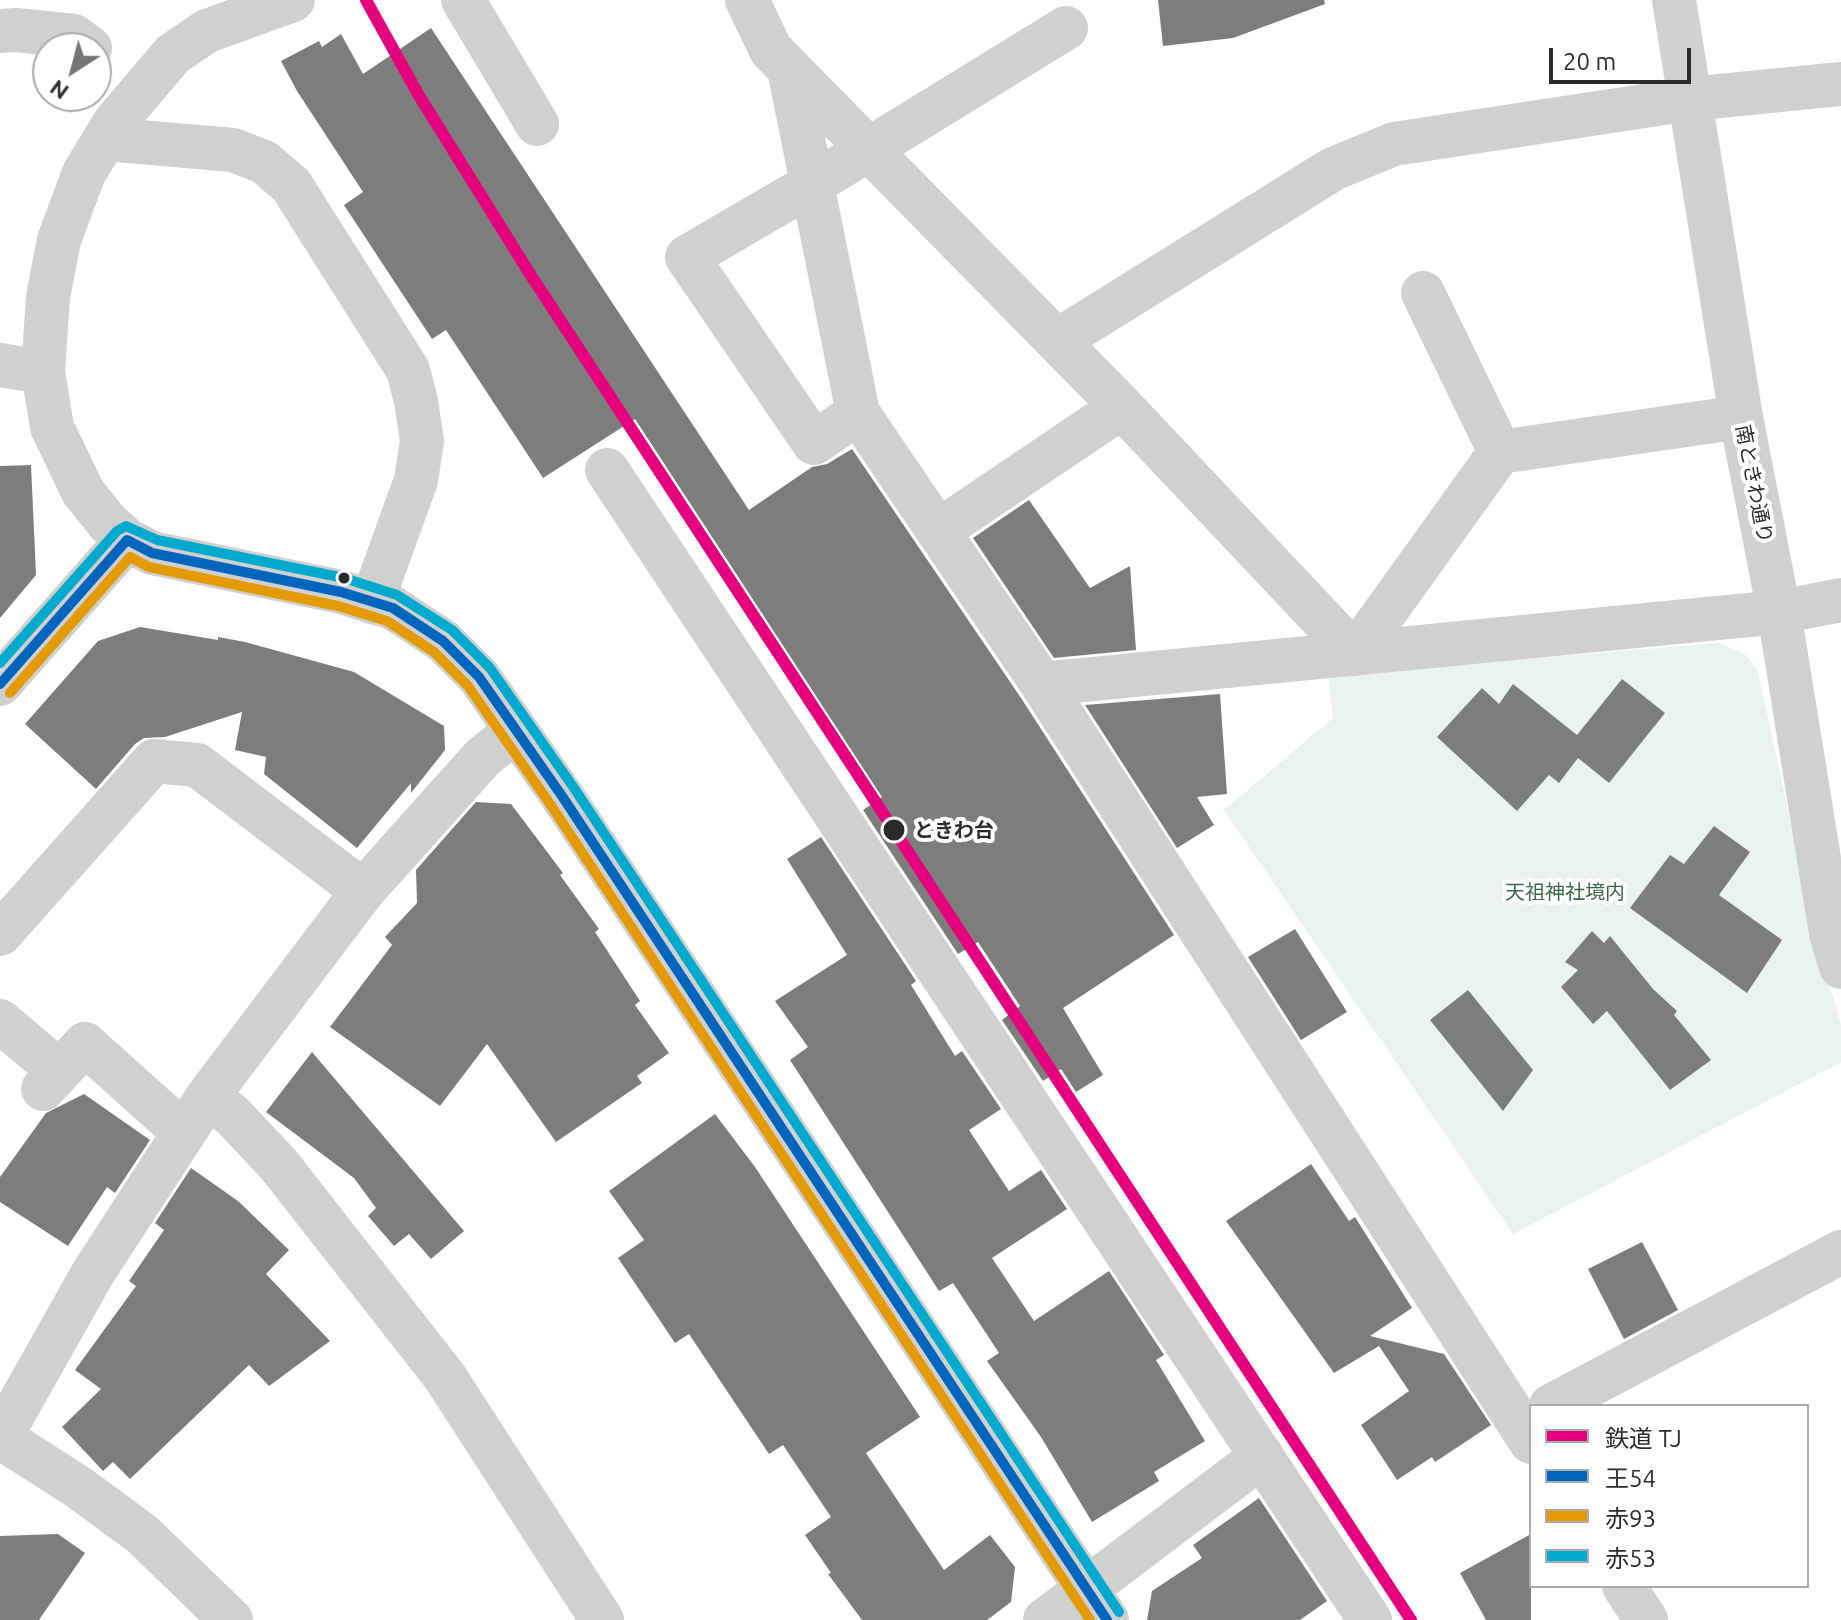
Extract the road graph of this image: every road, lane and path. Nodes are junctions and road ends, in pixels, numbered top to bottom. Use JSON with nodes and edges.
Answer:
{"nodes":[{"id":1,"x":293,"y":0,"type":"edge"},
{"id":2,"x":463,"y":0,"type":"edge"},
{"id":3,"x":747,"y":0,"type":"edge"},
{"id":4,"x":1674,"y":0,"type":"edge"},
{"id":5,"x":1066,"y":28,"type":"dead end"},
{"id":6,"x":0,"y":31,"type":"edge"},
{"id":7,"x":35,"y":32,"type":"edge"},
{"id":8,"x":112,"y":64,"type":"edge"},
{"id":9,"x":789,"y":69,"type":"junction"},
{"id":10,"x":1841,"y":84,"type":"edge"},
{"id":11,"x":143,"y":86,"type":"junction"},
{"id":12,"x":1690,"y":99,"type":"junction"},
{"id":13,"x":537,"y":124,"type":"dead end"},
{"id":14,"x":105,"y":139,"type":"junction"},
{"id":15,"x":868,"y":148,"type":"junction"},
{"id":16,"x":814,"y":183,"type":"junction"},
{"id":17,"x":1423,"y":293,"type":"dead end"},
{"id":18,"x":1057,"y":341,"type":"junction"},
{"id":19,"x":0,"y":365,"type":"edge"},
{"id":20,"x":43,"y":372,"type":"junction"},
{"id":21,"x":1122,"y":407,"type":"junction"},
{"id":22,"x":858,"y":413,"type":"junction"},
{"id":23,"x":1741,"y":417,"type":"junction"},
{"id":24,"x":1500,"y":452,"type":"junction"},
{"id":25,"x":607,"y":470,"type":"dead end"},
{"id":26,"x":938,"y":531,"type":"junction"},
{"id":27,"x":127,"y":540,"type":"junction"},
{"id":28,"x":1841,"y":600,"type":"edge"},
{"id":29,"x":372,"y":602,"type":"junction"},
{"id":30,"x":1779,"y":612,"type":"junction"},
{"id":31,"x":1355,"y":654,"type":"junction"},
{"id":32,"x":0,"y":684,"type":"edge"},
{"id":33,"x":1042,"y":684,"type":"junction"},
{"id":34,"x":516,"y":731,"type":"junction"},
{"id":35,"x":363,"y":891,"type":"junction"},
{"id":36,"x":0,"y":934,"type":"edge"},
{"id":37,"x":1841,"y":967,"type":"edge"},
{"id":38,"x":0,"y":1021,"type":"edge"},
{"id":39,"x":208,"y":1096,"type":"junction"},
{"id":40,"x":183,"y":1132,"type":"junction"},
{"id":41,"x":1841,"y":1252,"type":"edge"},
{"id":42,"x":1566,"y":1404,"type":"edge"},
{"id":43,"x":1529,"y":1416,"type":"edge"},
{"id":44,"x":0,"y":1437,"type":"edge"},
{"id":45,"x":1262,"y":1456,"type":"junction"},
{"id":46,"x":0,"y":1467,"type":"edge"},
{"id":47,"x":1625,"y":1588,"type":"edge"},
{"id":48,"x":1096,"y":1604,"type":"edge"},
{"id":49,"x":191,"y":1620,"type":"edge"},
{"id":50,"x":231,"y":1620,"type":"edge"},
{"id":51,"x":602,"y":1620,"type":"edge"},
{"id":52,"x":1045,"y":1620,"type":"edge"},
{"id":53,"x":1370,"y":1620,"type":"edge"},
{"id":54,"x":1646,"y":1620,"type":"edge"}],
"edges":[{"from":1,"to":11,"type":"street"},
{"from":2,"to":13,"type":"street"},
{"from":3,"to":9,"type":"street"},
{"from":4,"to":12,"type":"street","name":"南ときわ通り"},
{"from":5,"to":15,"type":"street"},
{"from":6,"to":7,"type":"street"},
{"from":8,"to":11,"type":"street"},
{"from":9,"to":15,"type":"street"},
{"from":9,"to":16,"type":"street"},
{"from":10,"to":12,"type":"street"},
{"from":11,"to":14,"type":"street"},
{"from":12,"to":18,"type":"street"},
{"from":12,"to":23,"type":"street","name":"南ときわ通り"},
{"from":14,"to":20,"type":"street"},
{"from":14,"to":29,"type":"street"},
{"from":15,"to":16,"type":"street"},
{"from":15,"to":18,"type":"street"},
{"from":16,"to":22,"type":"street"},
{"from":16,"to":22,"type":"street"},
{"from":17,"to":24,"type":"street"},
{"from":18,"to":21,"type":"street"},
{"from":19,"to":20,"type":"street"},
{"from":20,"to":27,"type":"street"},
{"from":21,"to":26,"type":"street"},
{"from":21,"to":31,"type":"street"},
{"from":22,"to":26,"type":"street"},
{"from":23,"to":24,"type":"street"},
{"from":23,"to":30,"type":"street","name":"南ときわ通り"},
{"from":24,"to":31,"type":"street"},
{"from":25,"to":45,"type":"street"},
{"from":26,"to":33,"type":"street"},
{"from":27,"to":29,"type":"street"},
{"from":27,"to":32,"type":"street"},
{"from":28,"to":30,"type":"street"},
{"from":29,"to":34,"type":"street"},
{"from":30,"to":31,"type":"street"},
{"from":30,"to":37,"type":"street","name":"南ときわ通り"},
{"from":31,"to":33,"type":"street"},
{"from":33,"to":43,"type":"street"},
{"from":34,"to":35,"type":"street"},
{"from":34,"to":48,"type":"street"},
{"from":35,"to":36,"type":"street"},
{"from":35,"to":39,"type":"street"},
{"from":38,"to":40,"type":"street"},
{"from":39,"to":40,"type":"street"},
{"from":39,"to":51,"type":"street"},
{"from":40,"to":44,"type":"street"},
{"from":41,"to":42,"type":"street"},
{"from":44,"to":50,"type":"street"},
{"from":45,"to":48,"type":"street"},
{"from":45,"to":53,"type":"street"},
{"from":46,"to":49,"type":"street"},
{"from":47,"to":54,"type":"street"},
{"from":48,"to":52,"type":"street"}]}
